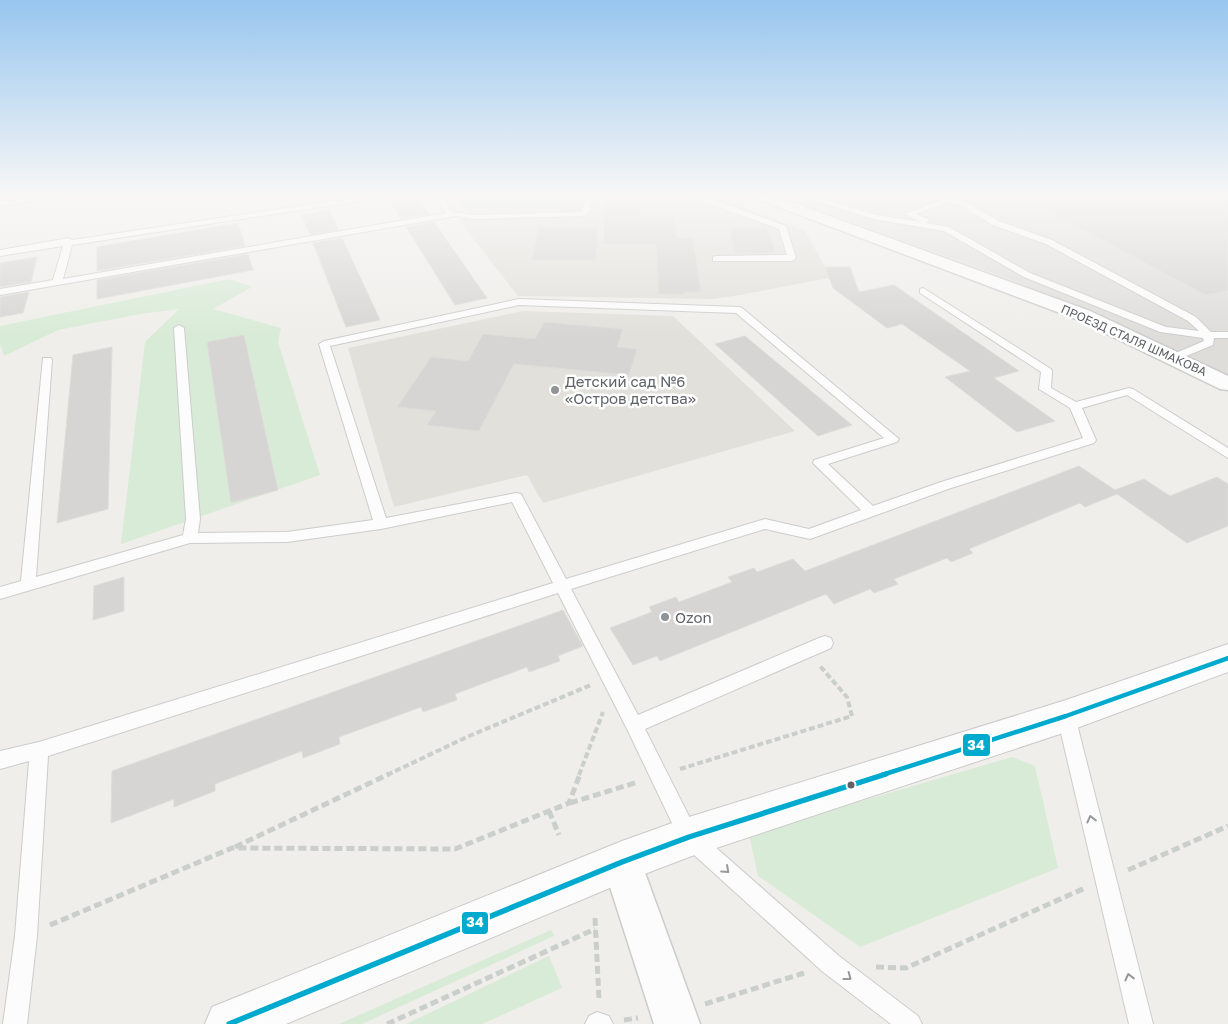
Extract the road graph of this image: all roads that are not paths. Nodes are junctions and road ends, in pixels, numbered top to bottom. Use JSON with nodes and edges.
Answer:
{"nodes":[{"id":1,"x":69,"y":241,"type":"edge"},
{"id":2,"x":64,"y":242,"type":"edge"},
{"id":3,"x":293,"y":242,"type":"edge"},
{"id":4,"x":787,"y":242,"type":"edge"},
{"id":5,"x":887,"y":242,"type":"edge"},
{"id":6,"x":969,"y":242,"type":"edge"},
{"id":7,"x":1048,"y":242,"type":"edge"},
{"id":8,"x":0,"y":253,"type":"edge"},
{"id":9,"x":716,"y":259,"type":"dead end"},
{"id":10,"x":57,"y":282,"type":"junction"},
{"id":11,"x":923,"y":291,"type":"dead end"},
{"id":12,"x":0,"y":292,"type":"edge"},
{"id":13,"x":179,"y":328,"type":"dead end"},
{"id":14,"x":1228,"y":334,"type":"edge"},
{"id":15,"x":1208,"y":335,"type":"junction"},
{"id":16,"x":1175,"y":357,"type":"junction"},
{"id":17,"x":47,"y":360,"type":"dead end"},
{"id":18,"x":1228,"y":384,"type":"edge"},
{"id":19,"x":1075,"y":406,"type":"junction"},
{"id":20,"x":1228,"y":454,"type":"edge"},
{"id":21,"x":871,"y":512,"type":"junction"},
{"id":22,"x":381,"y":524,"type":"junction"},
{"id":23,"x":190,"y":538,"type":"junction"},
{"id":24,"x":28,"y":585,"type":"junction"},
{"id":25,"x":562,"y":586,"type":"junction"},
{"id":26,"x":0,"y":593,"type":"edge"},
{"id":27,"x":825,"y":643,"type":"dead end"},
{"id":28,"x":1228,"y":658,"type":"edge"},
{"id":29,"x":1066,"y":716,"type":"junction"},
{"id":30,"x":634,"y":725,"type":"junction"},
{"id":31,"x":39,"y":750,"type":"junction"},
{"id":32,"x":0,"y":760,"type":"edge"},
{"id":33,"x":689,"y":837,"type":"junction"},
{"id":34,"x":622,"y":862,"type":"junction"},
{"id":35,"x":675,"y":1019,"type":"edge"},
{"id":36,"x":14,"y":1024,"type":"edge"},
{"id":37,"x":229,"y":1024,"type":"edge"},
{"id":38,"x":910,"y":1024,"type":"edge"},
{"id":39,"x":1141,"y":1024,"type":"edge"}],
"edges":[{"from":1,"to":10,"type":"lane"},
{"from":2,"to":8,"type":"lane"},
{"from":3,"to":10,"type":"lane"},
{"from":4,"to":9,"type":"lane"},
{"from":5,"to":16,"type":"street","name":"ПРОЕЗД СТАЛЯ ШМАКОВА"},
{"from":6,"to":15,"type":"lane"},
{"from":7,"to":15,"type":"lane"},
{"from":10,"to":12,"type":"lane"},
{"from":11,"to":19,"type":"lane"},
{"from":13,"to":23,"type":"lane"},
{"from":14,"to":15,"type":"lane"},
{"from":15,"to":16,"type":"lane"},
{"from":16,"to":18,"type":"street","name":"ПРОЕЗД СТАЛЯ ШМАКОВА"},
{"from":17,"to":24,"type":"lane"},
{"from":19,"to":20,"type":"lane"},
{"from":19,"to":21,"type":"lane"},
{"from":21,"to":22,"type":"lane"},
{"from":21,"to":25,"type":"lane"},
{"from":22,"to":23,"type":"lane"},
{"from":22,"to":25,"type":"lane"},
{"from":23,"to":24,"type":"lane"},
{"from":24,"to":26,"type":"lane"},
{"from":25,"to":30,"type":"lane"},
{"from":25,"to":31,"type":"lane"},
{"from":27,"to":30,"type":"lane"},
{"from":28,"to":29,"type":"main road"},
{"from":29,"to":33,"type":"main road"},
{"from":39,"to":29,"type":"lane","one_way":true},
{"from":30,"to":33,"type":"lane"},
{"from":31,"to":32,"type":"lane"},
{"from":31,"to":36,"type":"lane"},
{"from":33,"to":34,"type":"main road"},
{"from":33,"to":38,"type":"lane","one_way":true},
{"from":34,"to":35,"type":"street"},
{"from":34,"to":37,"type":"main road"}]}
